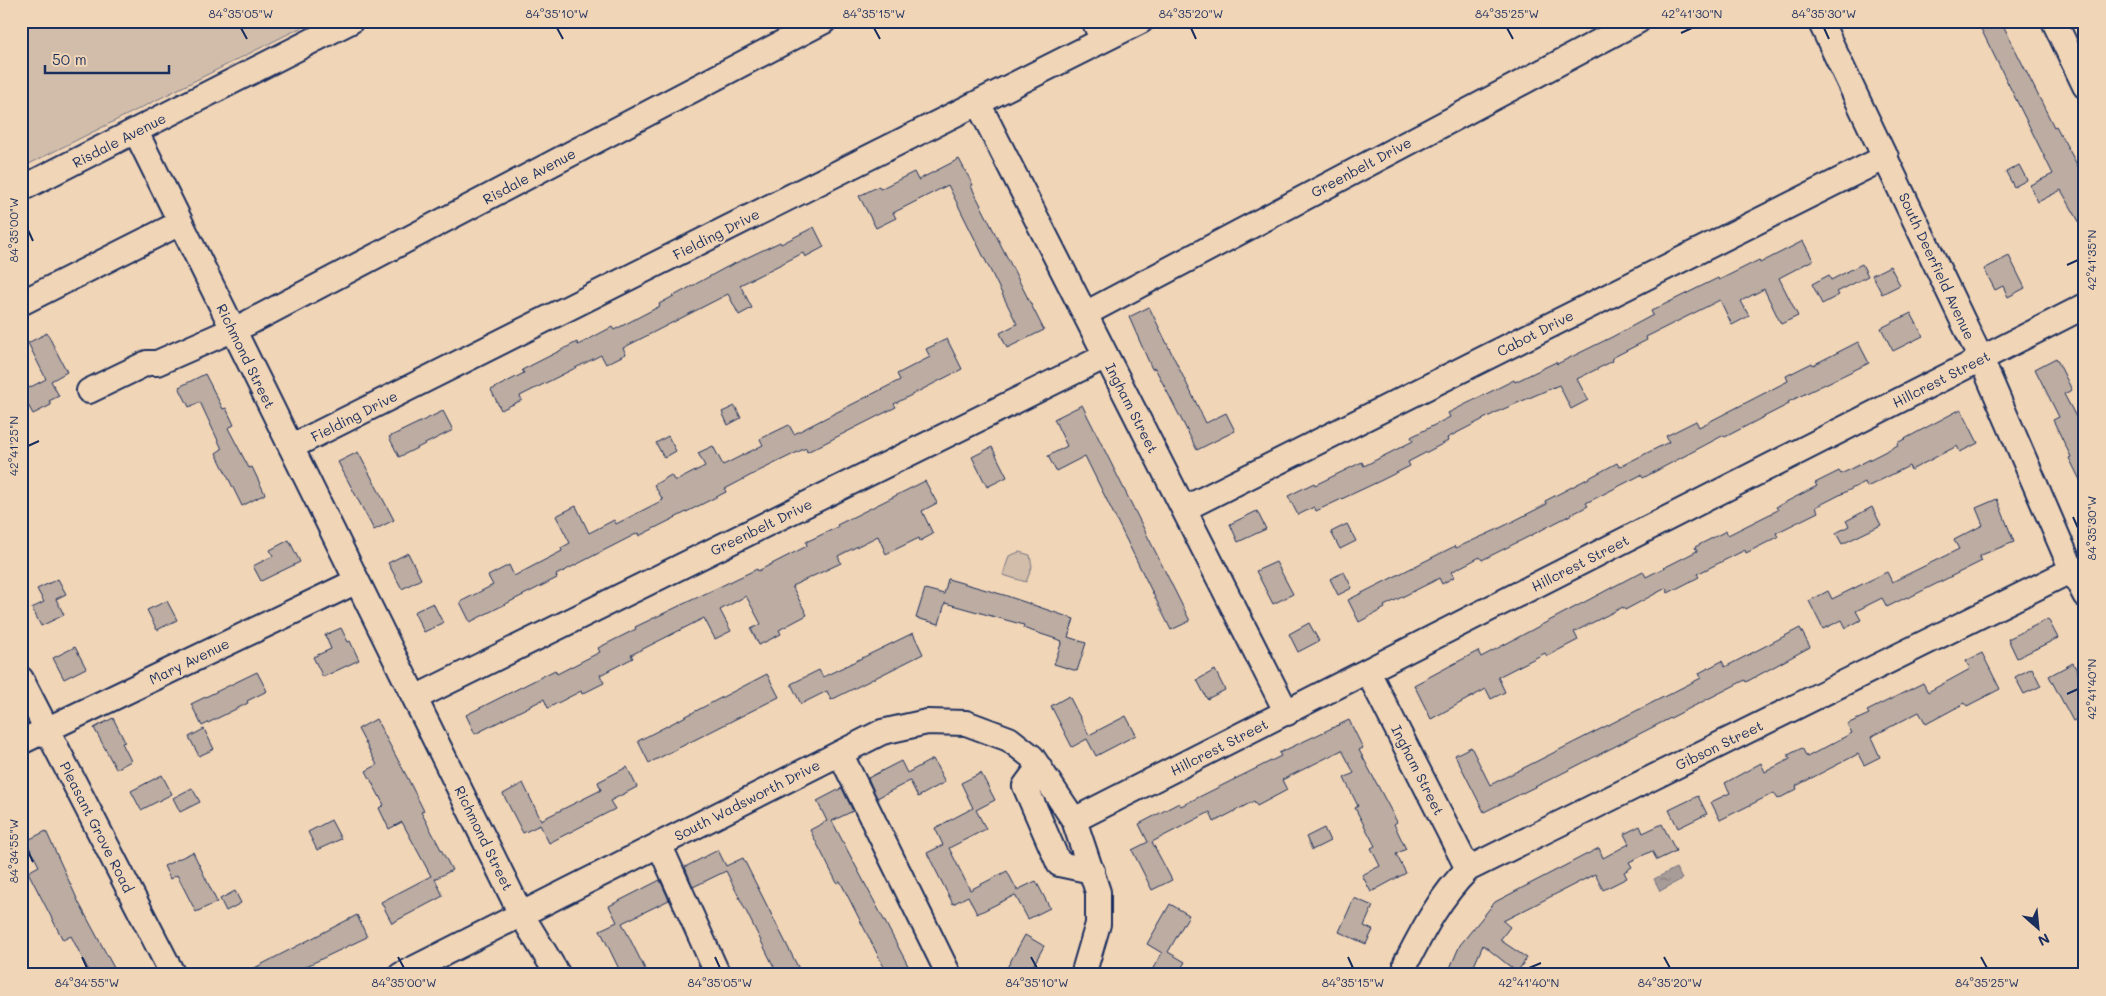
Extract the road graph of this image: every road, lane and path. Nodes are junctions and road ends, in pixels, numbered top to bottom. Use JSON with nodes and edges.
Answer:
{"nodes":[{"id":1,"x":350,"y":21,"type":"edge"},
{"id":2,"x":824,"y":21,"type":"edge"},
{"id":3,"x":1141,"y":21,"type":"edge"},
{"id":4,"x":1638,"y":21,"type":"edge"},
{"id":5,"x":1820,"y":21,"type":"edge"},
{"id":6,"x":2054,"y":21,"type":"edge"},
{"id":7,"x":1099,"y":31,"type":"edge"},
{"id":8,"x":2085,"y":86,"type":"edge"},
{"id":9,"x":978,"y":103,"type":"junction"},
{"id":10,"x":136,"y":132,"type":"junction"},
{"id":11,"x":1886,"y":157,"type":"junction"},
{"id":12,"x":21,"y":189,"type":"edge"},
{"id":13,"x":180,"y":223,"type":"junction"},
{"id":14,"x":21,"y":303,"type":"edge"},
{"id":15,"x":2085,"y":306,"type":"edge"},
{"id":16,"x":1084,"y":314,"type":"junction"},
{"id":17,"x":233,"y":330,"type":"junction"},
{"id":18,"x":1106,"y":356,"type":"junction"},
{"id":19,"x":1981,"y":359,"type":"junction"},
{"id":20,"x":89,"y":390,"type":"dead end"},
{"id":21,"x":291,"y":447,"type":"junction"},
{"id":22,"x":1184,"y":509,"type":"junction"},
{"id":23,"x":2072,"y":570,"type":"junction"},
{"id":24,"x":357,"y":580,"type":"junction"},
{"id":25,"x":2085,"y":595,"type":"edge"},
{"id":26,"x":1368,"y":672,"type":"junction"},
{"id":27,"x":21,"y":678,"type":"edge"},
{"id":28,"x":415,"y":698,"type":"junction"},
{"id":29,"x":1287,"y":713,"type":"junction"},
{"id":30,"x":48,"y":729,"type":"junction"},
{"id":31,"x":21,"y":742,"type":"edge"},
{"id":32,"x":840,"y":753,"type":"junction"},
{"id":33,"x":1039,"y":767,"type":"junction"},
{"id":34,"x":1074,"y":820,"type":"junction"},
{"id":35,"x":659,"y":844,"type":"junction"},
{"id":36,"x":1468,"y":869,"type":"junction"},
{"id":37,"x":1092,"y":871,"type":"junction"},
{"id":38,"x":521,"y":914,"type":"junction"},
{"id":39,"x":1406,"y":963,"type":"dead end"},
{"id":40,"x":173,"y":975,"type":"edge"},
{"id":41,"x":401,"y":975,"type":"edge"},
{"id":42,"x":558,"y":975,"type":"edge"},
{"id":43,"x":718,"y":975,"type":"edge"},
{"id":44,"x":949,"y":975,"type":"edge"},
{"id":45,"x":1083,"y":975,"type":"edge"}],
"edges":[{"from":1,"to":10,"type":"street","name":"Risdale Avenue"},
{"from":2,"to":17,"type":"street","name":"Risdale Avenue"},
{"from":3,"to":7,"type":"street","name":"Fielding Drive"},
{"from":4,"to":16,"type":"street","name":"Greenbelt Drive"},
{"from":5,"to":11,"type":"street","name":"South Deerfield Avenue"},
{"from":6,"to":8,"type":"street"},
{"from":7,"to":9,"type":"street","name":"Fielding Drive"},
{"from":9,"to":16,"type":"street","name":"Ingham Street"},
{"from":9,"to":21,"type":"street","name":"Fielding Drive"},
{"from":10,"to":12,"type":"street","name":"Risdale Avenue"},
{"from":10,"to":13,"type":"street","name":"Richmond Street"},
{"from":11,"to":19,"type":"street","name":"South Deerfield Avenue"},
{"from":11,"to":22,"type":"street","name":"Cabot Drive"},
{"from":13,"to":14,"type":"street"},
{"from":13,"to":17,"type":"street","name":"Richmond Street"},
{"from":15,"to":19,"type":"street","name":"Hillcrest Street"},
{"from":16,"to":18,"type":"street","name":"Ingham Street"},
{"from":17,"to":20,"type":"street","name":"Risdale Avenue"},
{"from":17,"to":21,"type":"street","name":"Richmond Street"},
{"from":18,"to":22,"type":"street","name":"Ingham Street"},
{"from":18,"to":28,"type":"street","name":"Greenbelt Drive"},
{"from":19,"to":23,"type":"street","name":"South Deerfield Avenue"},
{"from":19,"to":26,"type":"street","name":"Hillcrest Street"},
{"from":21,"to":24,"type":"street","name":"Richmond Street"},
{"from":22,"to":29,"type":"street","name":"Ingham Street"},
{"from":23,"to":25,"type":"street","name":"South Deerfield Avenue"},
{"from":23,"to":36,"type":"street","name":"Gibson Street"},
{"from":24,"to":28,"type":"street","name":"Richmond Street"},
{"from":24,"to":30,"type":"street","name":"Mary Avenue"},
{"from":26,"to":29,"type":"street","name":"Hillcrest Street"},
{"from":26,"to":36,"type":"street","name":"Ingham Street"},
{"from":27,"to":30,"type":"street","name":"Pleasant Grove Road"},
{"from":28,"to":38,"type":"street","name":"Richmond Street"},
{"from":29,"to":34,"type":"street","name":"Hillcrest Street"},
{"from":30,"to":31,"type":"street","name":"Mary Avenue"},
{"from":30,"to":40,"type":"street","name":"Pleasant Grove Road"},
{"from":32,"to":33,"type":"street","name":"South Wadsworth Drive"},
{"from":32,"to":35,"type":"street","name":"South Wadsworth Drive"},
{"from":32,"to":44,"type":"street"},
{"from":33,"to":34,"type":"street","name":"South Wadsworth Drive"},
{"from":33,"to":37,"type":"street"},
{"from":34,"to":37,"type":"street","name":"South Wadsworth Drive"},
{"from":35,"to":38,"type":"street","name":"South Wadsworth Drive"},
{"from":35,"to":43,"type":"street"},
{"from":36,"to":39,"type":"street","name":"Gibson Street"},
{"from":37,"to":45,"type":"street","name":"South Wadsworth Drive"},
{"from":38,"to":41,"type":"street","name":"South Wadsworth Drive"},
{"from":38,"to":42,"type":"street","name":"Richmond Street"}]}
